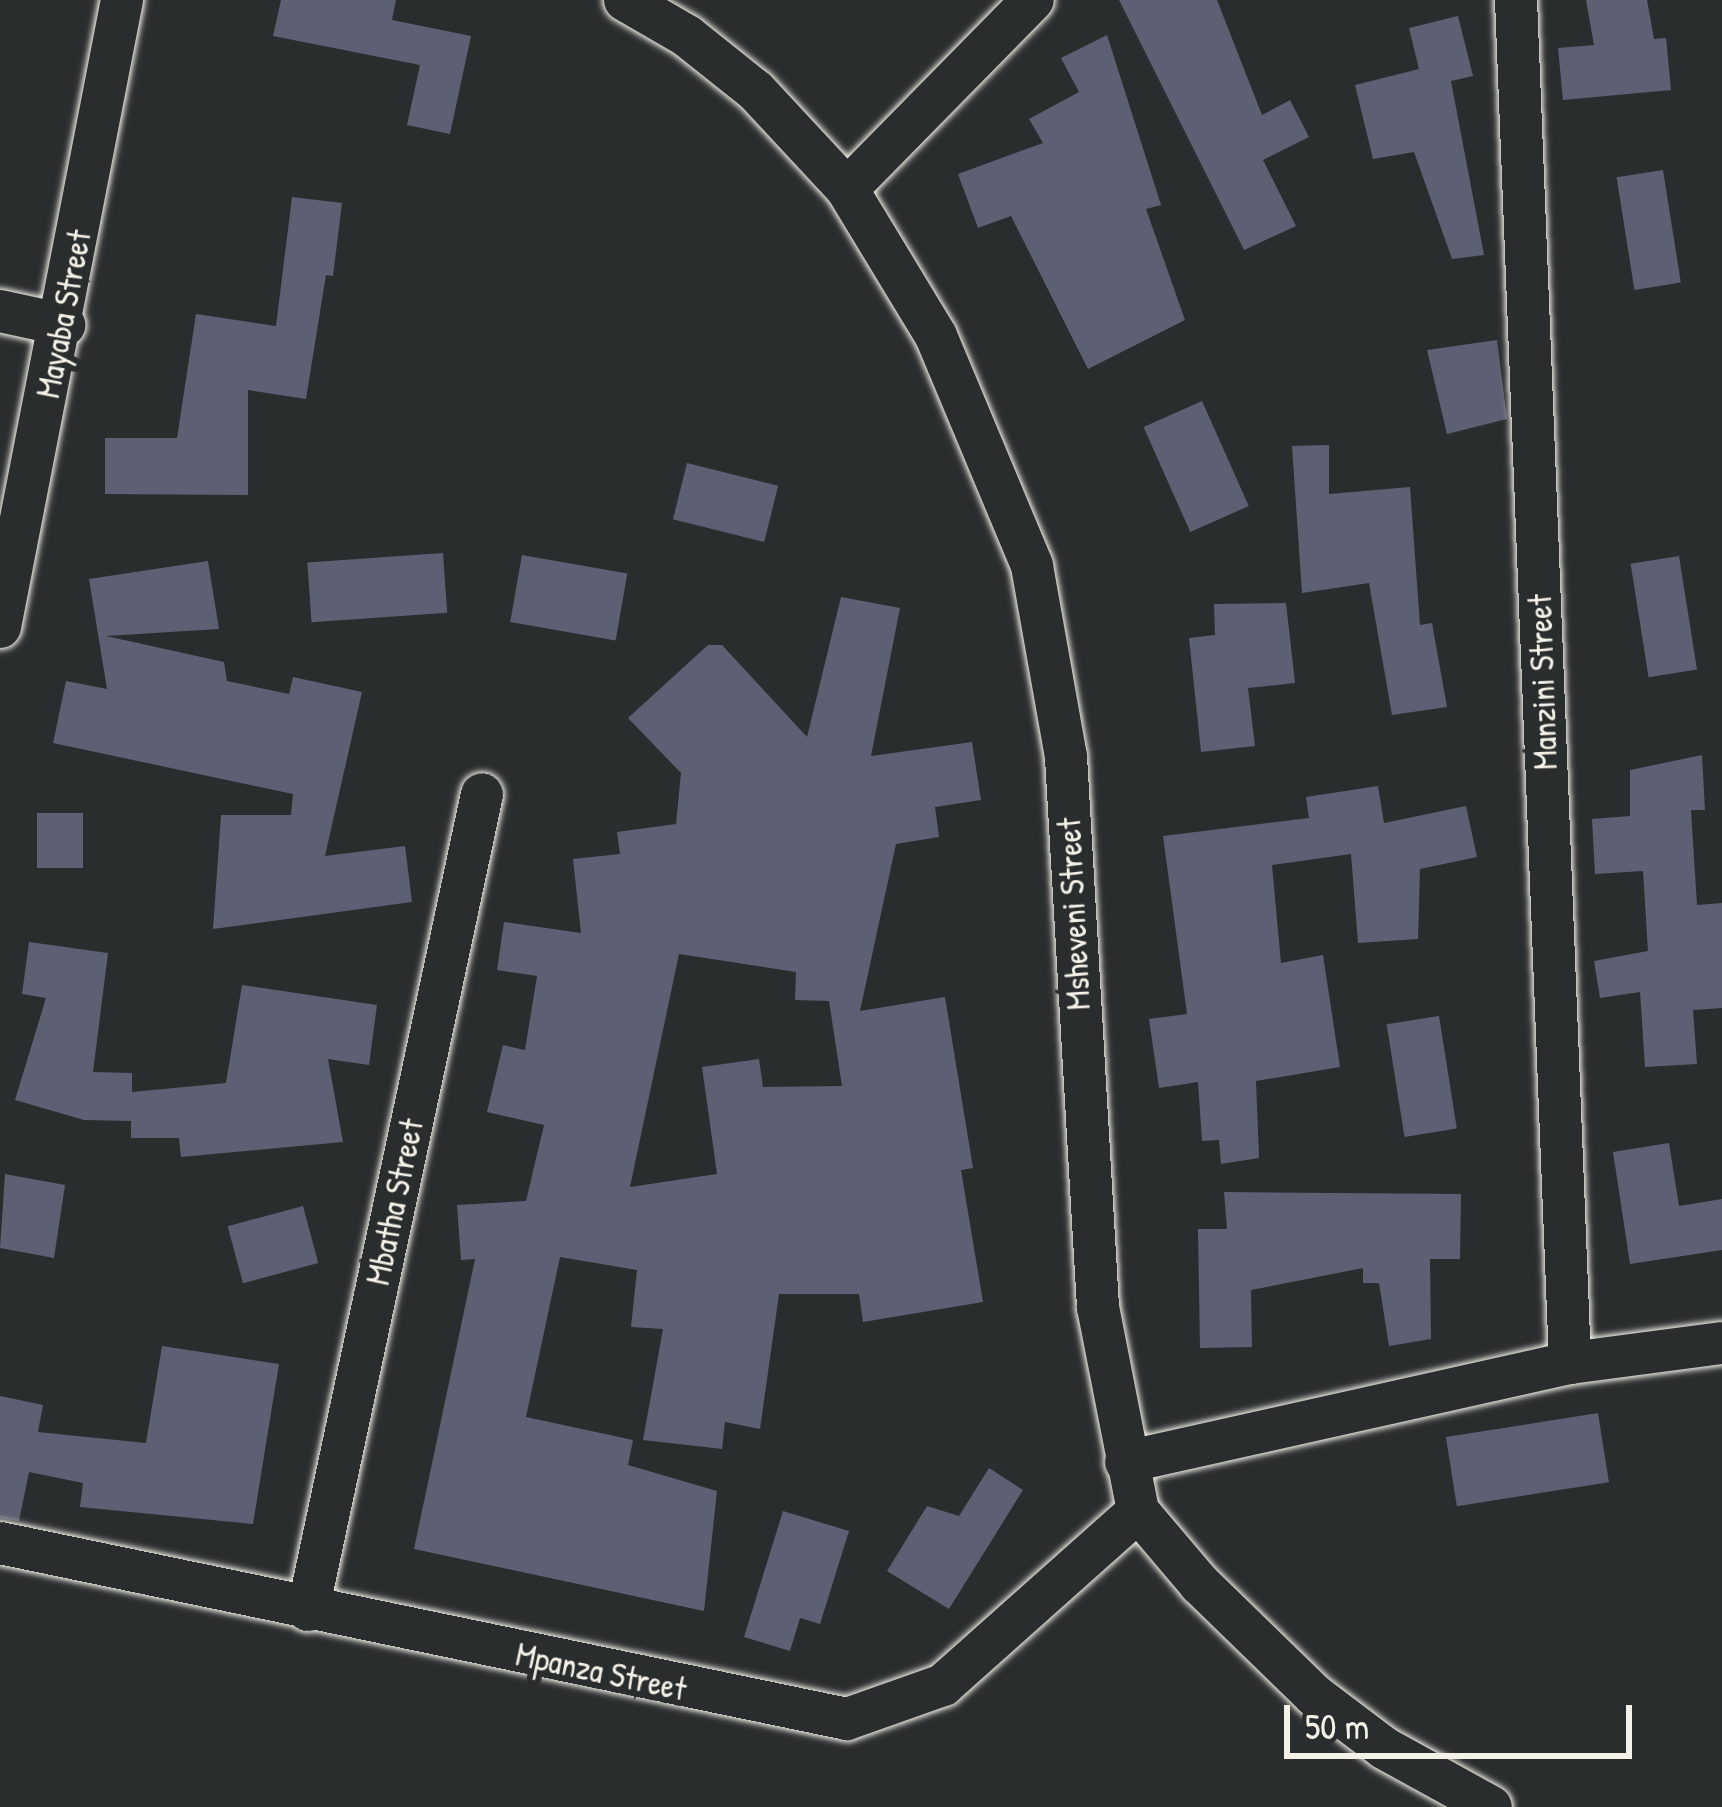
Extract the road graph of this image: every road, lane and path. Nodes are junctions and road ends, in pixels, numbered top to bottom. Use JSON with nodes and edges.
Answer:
{"nodes":[{"id":1,"x":122,"y":0,"type":"edge"},
{"id":2,"x":625,"y":0,"type":"edge"},
{"id":3,"x":1033,"y":0,"type":"edge"},
{"id":4,"x":1516,"y":0,"type":"edge"},
{"id":5,"x":847,"y":189,"type":"junction"},
{"id":6,"x":0,"y":311,"type":"edge"},
{"id":7,"x":64,"y":325,"type":"junction"},
{"id":8,"x":0,"y":627,"type":"edge"},
{"id":9,"x":482,"y":794,"type":"dead end"},
{"id":10,"x":1722,"y":1343,"type":"edge"},
{"id":11,"x":1570,"y":1363,"type":"junction"},
{"id":12,"x":1126,"y":1462,"type":"junction"},
{"id":13,"x":1138,"y":1511,"type":"junction"},
{"id":14,"x":0,"y":1543,"type":"edge"},
{"id":15,"x":308,"y":1610,"type":"junction"},
{"id":16,"x":1491,"y":1807,"type":"edge"}],
"edges":[{"from":1,"to":7,"type":"street","name":"Mayaba Street"},
{"from":2,"to":5,"type":"street","name":"Msheveni Street"},
{"from":3,"to":5,"type":"street"},
{"from":4,"to":11,"type":"street","name":"Manzini Street"},
{"from":5,"to":12,"type":"street","name":"Msheveni Street"},
{"from":6,"to":7,"type":"street"},
{"from":7,"to":8,"type":"street","name":"Mayaba Street"},
{"from":9,"to":15,"type":"street","name":"Mbatha Street"},
{"from":10,"to":11,"type":"street"},
{"from":11,"to":12,"type":"street"},
{"from":12,"to":13,"type":"street","name":"Msheveni Street"},
{"from":13,"to":15,"type":"street","name":"Mpanza Street"},
{"from":13,"to":16,"type":"street","name":"Msheveni Street"},
{"from":14,"to":15,"type":"street","name":"Mpanza Street"}]}
